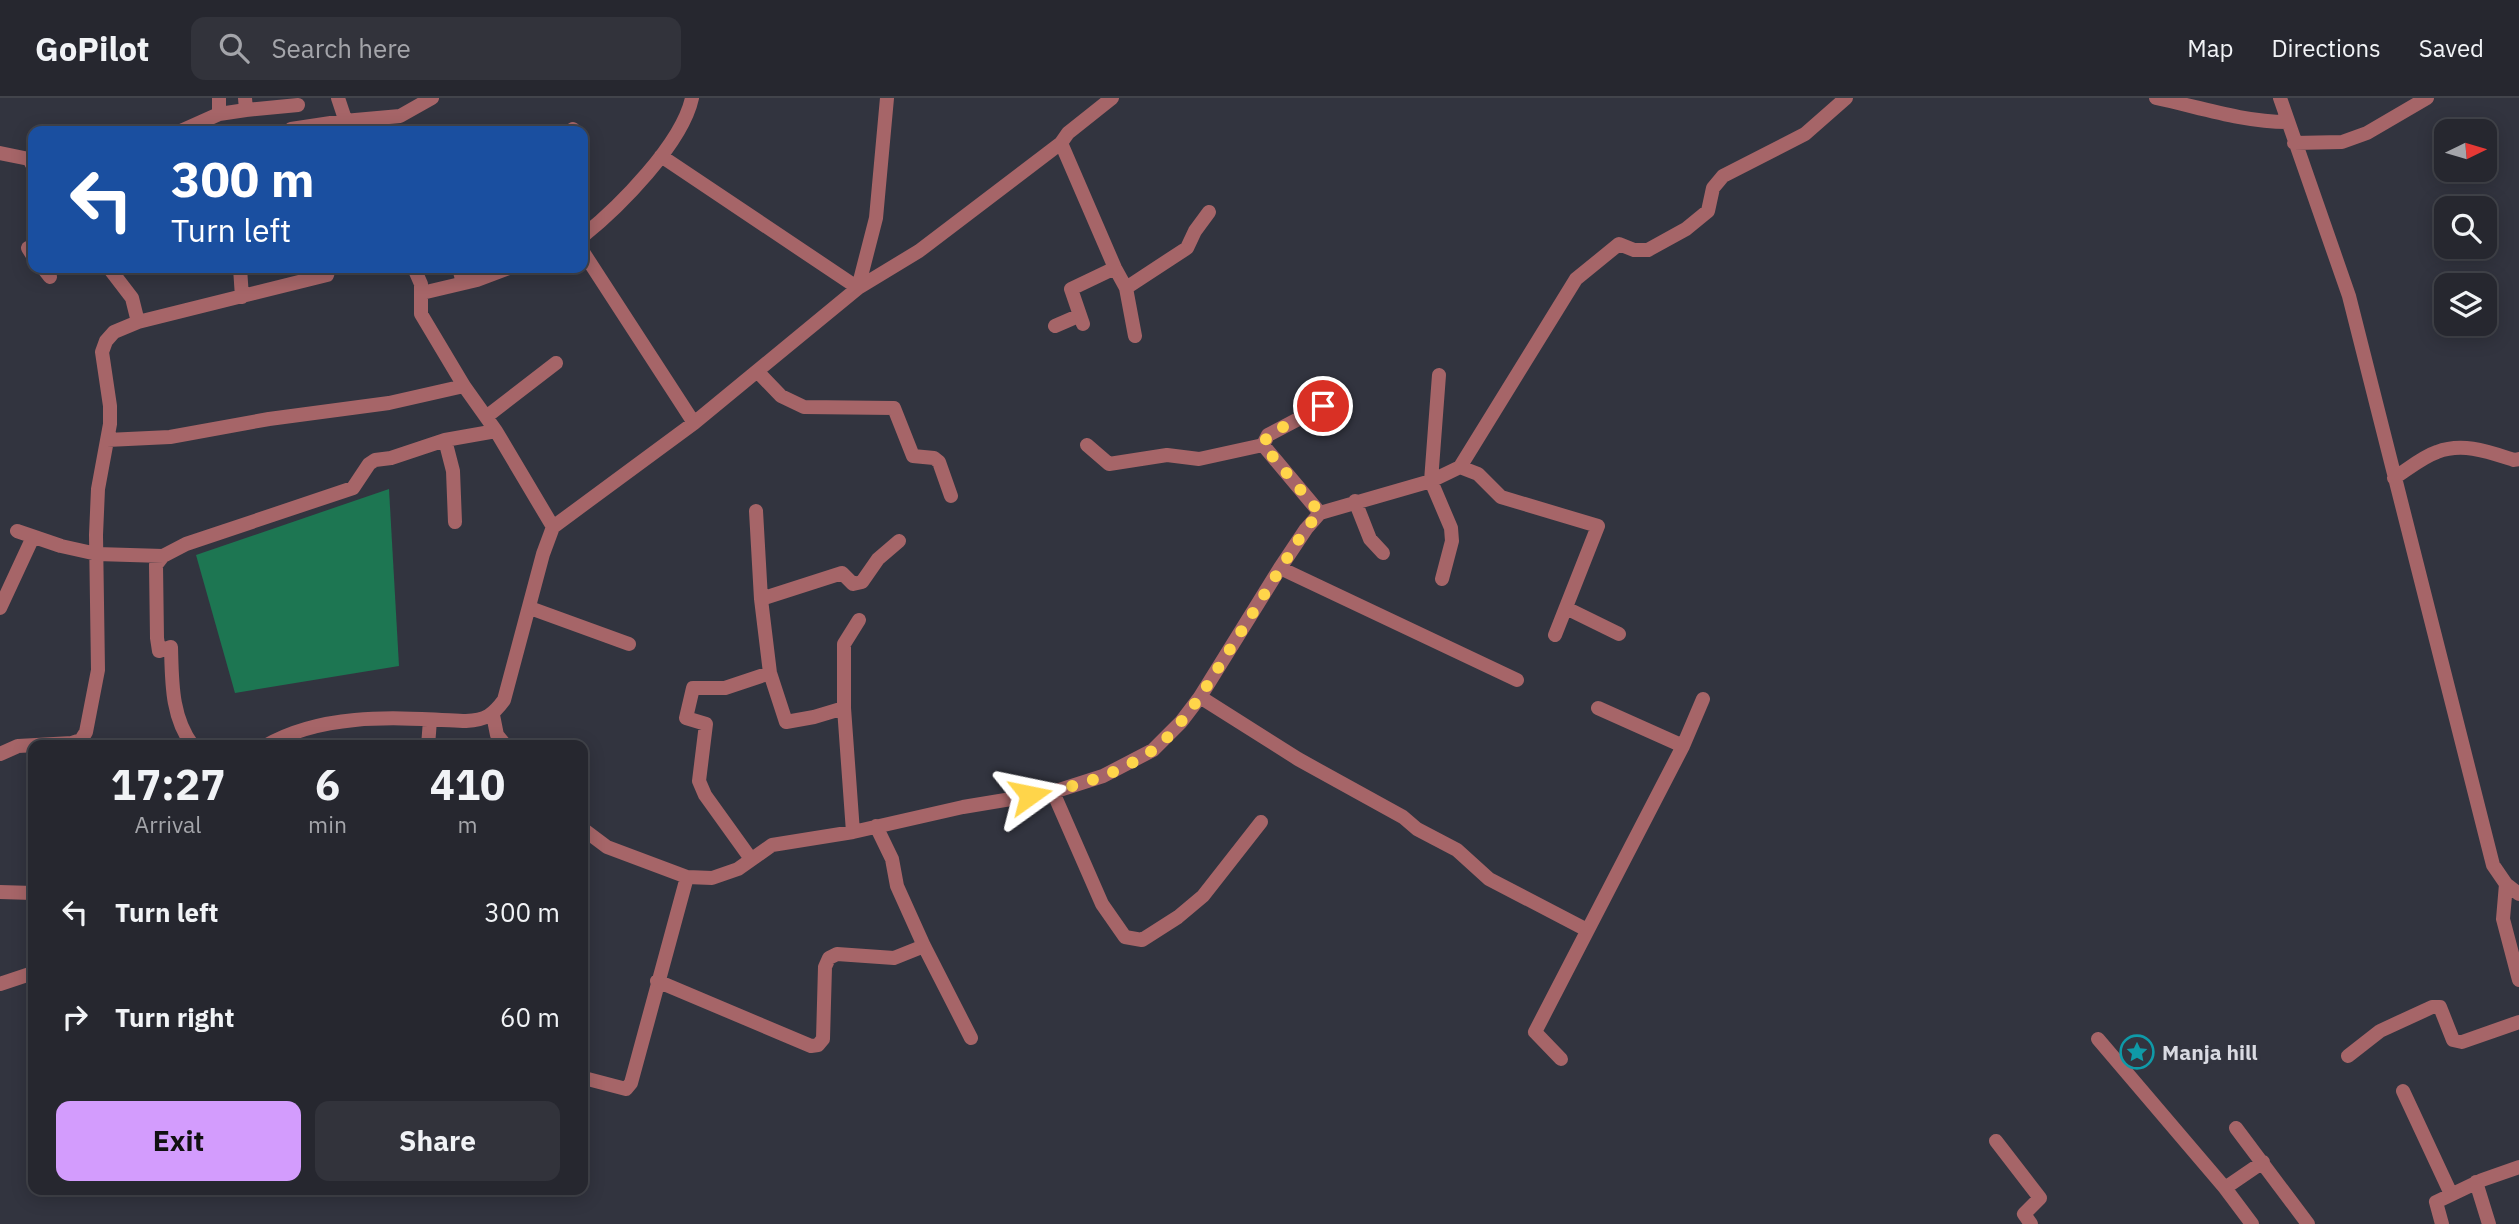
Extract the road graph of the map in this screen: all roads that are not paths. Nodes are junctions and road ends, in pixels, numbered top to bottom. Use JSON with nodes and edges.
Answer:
{"nodes":[{"id":1,"x":219,"y":98,"type":"edge"},
{"id":2,"x":338,"y":98,"type":"edge"},
{"id":3,"x":432,"y":98,"type":"edge"},
{"id":4,"x":692,"y":98,"type":"edge"},
{"id":5,"x":887,"y":98,"type":"edge"},
{"id":6,"x":1112,"y":98,"type":"edge"},
{"id":7,"x":1846,"y":98,"type":"edge"},
{"id":8,"x":2156,"y":98,"type":"edge"},
{"id":9,"x":2280,"y":98,"type":"edge"},
{"id":10,"x":2421,"y":100,"type":"edge"},
{"id":11,"x":299,"y":102,"type":"edge"},
{"id":12,"x":246,"y":104,"type":"edge"},
{"id":13,"x":219,"y":114,"type":"junction"},
{"id":14,"x":2287,"y":121,"type":"junction"},
{"id":15,"x":192,"y":126,"type":"edge"},
{"id":16,"x":293,"y":126,"type":"edge"},
{"id":17,"x":347,"y":126,"type":"edge"},
{"id":18,"x":1061,"y":144,"type":"junction"},
{"id":19,"x":2294,"y":144,"type":"junction"},
{"id":20,"x":0,"y":153,"type":"edge"},
{"id":21,"x":661,"y":156,"type":"junction"},
{"id":22,"x":28,"y":159,"type":"edge"},
{"id":23,"x":1209,"y":212,"type":"dead end"},
{"id":24,"x":588,"y":232,"type":"edge"},
{"id":25,"x":588,"y":260,"type":"edge"},
{"id":26,"x":1115,"y":268,"type":"junction"},
{"id":27,"x":113,"y":273,"type":"edge"},
{"id":28,"x":241,"y":273,"type":"edge"},
{"id":29,"x":327,"y":273,"type":"edge"},
{"id":30,"x":416,"y":273,"type":"edge"},
{"id":31,"x":460,"y":273,"type":"edge"},
{"id":32,"x":494,"y":273,"type":"edge"},
{"id":33,"x":463,"y":283,"type":"junction"},
{"id":34,"x":858,"y":288,"type":"junction"},
{"id":35,"x":1126,"y":288,"type":"junction"},
{"id":36,"x":422,"y":293,"type":"junction"},
{"id":37,"x":243,"y":297,"type":"junction"},
{"id":38,"x":138,"y":322,"type":"junction"},
{"id":39,"x":1055,"y":326,"type":"dead end"},
{"id":40,"x":1135,"y":337,"type":"dead end"},
{"id":41,"x":556,"y":363,"type":"dead end"},
{"id":42,"x":757,"y":371,"type":"junction"},
{"id":43,"x":1439,"y":374,"type":"dead end"},
{"id":44,"x":464,"y":386,"type":"junction"},
{"id":45,"x":1323,"y":406,"type":"dead end"},
{"id":46,"x":486,"y":417,"type":"junction"},
{"id":47,"x":694,"y":423,"type":"junction"},
{"id":48,"x":496,"y":431,"type":"junction"},
{"id":49,"x":107,"y":440,"type":"junction"},
{"id":50,"x":445,"y":440,"type":"junction"},
{"id":51,"x":1087,"y":445,"type":"dead end"},
{"id":52,"x":1263,"y":445,"type":"junction"},
{"id":53,"x":2519,"y":459,"type":"edge"},
{"id":54,"x":1460,"y":467,"type":"junction"},
{"id":55,"x":2394,"y":478,"type":"junction"},
{"id":56,"x":1432,"y":481,"type":"junction"},
{"id":57,"x":951,"y":496,"type":"dead end"},
{"id":58,"x":1355,"y":501,"type":"junction"},
{"id":59,"x":756,"y":512,"type":"dead end"},
{"id":60,"x":1320,"y":513,"type":"junction"},
{"id":61,"x":455,"y":522,"type":"dead end"},
{"id":62,"x":553,"y":527,"type":"junction"},
{"id":63,"x":17,"y":531,"type":"dead end"},
{"id":64,"x":33,"y":537,"type":"junction"},
{"id":65,"x":899,"y":541,"type":"dead end"},
{"id":66,"x":1383,"y":553,"type":"dead end"},
{"id":67,"x":97,"y":554,"type":"junction"},
{"id":68,"x":163,"y":556,"type":"junction"},
{"id":69,"x":1280,"y":568,"type":"junction"},
{"id":70,"x":1442,"y":579,"type":"dead end"},
{"id":71,"x":761,"y":599,"type":"junction"},
{"id":72,"x":0,"y":608,"type":"edge"},
{"id":73,"x":530,"y":608,"type":"junction"},
{"id":74,"x":1566,"y":608,"type":"junction"},
{"id":75,"x":859,"y":620,"type":"dead end"},
{"id":76,"x":1619,"y":634,"type":"dead end"},
{"id":77,"x":1555,"y":635,"type":"dead end"},
{"id":78,"x":629,"y":644,"type":"dead end"},
{"id":79,"x":770,"y":673,"type":"junction"},
{"id":80,"x":1517,"y":680,"type":"dead end"},
{"id":81,"x":1200,"y":697,"type":"junction"},
{"id":82,"x":1703,"y":699,"type":"dead end"},
{"id":83,"x":845,"y":708,"type":"junction"},
{"id":84,"x":1598,"y":708,"type":"dead end"},
{"id":85,"x":494,"y":715,"type":"junction"},
{"id":86,"x":430,"y":720,"type":"junction"},
{"id":87,"x":81,"y":740,"type":"edge"},
{"id":88,"x":189,"y":740,"type":"edge"},
{"id":89,"x":280,"y":740,"type":"edge"},
{"id":90,"x":428,"y":740,"type":"edge"},
{"id":91,"x":501,"y":740,"type":"edge"},
{"id":92,"x":28,"y":745,"type":"edge"},
{"id":93,"x":1683,"y":746,"type":"junction"},
{"id":94,"x":3,"y":748,"type":"edge"},
{"id":95,"x":1053,"y":792,"type":"junction"},
{"id":96,"x":1261,"y":822,"type":"dead end"},
{"id":97,"x":876,"y":826,"type":"junction"},
{"id":98,"x":853,"y":832,"type":"junction"},
{"id":99,"x":588,"y":834,"type":"edge"},
{"id":100,"x":751,"y":859,"type":"junction"},
{"id":101,"x":687,"y":877,"type":"junction"},
{"id":102,"x":2506,"y":884,"type":"junction"},
{"id":103,"x":0,"y":892,"type":"edge"},
{"id":104,"x":28,"y":893,"type":"edge"},
{"id":105,"x":2519,"y":894,"type":"edge"},
{"id":106,"x":1587,"y":930,"type":"junction"},
{"id":107,"x":924,"y":946,"type":"junction"},
{"id":108,"x":28,"y":975,"type":"edge"},
{"id":109,"x":2519,"y":980,"type":"edge"},
{"id":110,"x":657,"y":981,"type":"junction"},
{"id":111,"x":0,"y":984,"type":"edge"},
{"id":112,"x":2519,"y":1023,"type":"edge"},
{"id":113,"x":971,"y":1038,"type":"dead end"},
{"id":114,"x":2098,"y":1039,"type":"dead end"},
{"id":115,"x":2348,"y":1056,"type":"dead end"},
{"id":116,"x":1561,"y":1059,"type":"dead end"},
{"id":117,"x":588,"y":1079,"type":"edge"},
{"id":118,"x":2403,"y":1091,"type":"dead end"},
{"id":119,"x":2236,"y":1128,"type":"dead end"},
{"id":120,"x":1996,"y":1141,"type":"dead end"},
{"id":121,"x":2263,"y":1162,"type":"junction"},
{"id":122,"x":2519,"y":1167,"type":"edge"},
{"id":123,"x":2476,"y":1182,"type":"junction"},
{"id":124,"x":2225,"y":1188,"type":"junction"},
{"id":125,"x":2451,"y":1194,"type":"junction"},
{"id":126,"x":2032,"y":1224,"type":"edge"},
{"id":127,"x":2252,"y":1224,"type":"edge"},
{"id":128,"x":2308,"y":1224,"type":"edge"},
{"id":129,"x":2442,"y":1224,"type":"edge"},
{"id":130,"x":2489,"y":1224,"type":"edge"}],
"edges":[{"from":1,"to":13,"type":"street"},
{"from":2,"to":17,"type":"street"},
{"from":3,"to":17,"type":"street"},
{"from":4,"to":21,"type":"street"},
{"from":5,"to":34,"type":"street"},
{"from":6,"to":18,"type":"street"},
{"from":7,"to":54,"type":"street"},
{"from":8,"to":14,"type":"street"},
{"from":9,"to":14,"type":"street"},
{"from":10,"to":19,"type":"street"},
{"from":11,"to":12,"type":"street"},
{"from":11,"to":16,"type":"street"},
{"from":12,"to":13,"type":"street"},
{"from":13,"to":15,"type":"street"},
{"from":14,"to":19,"type":"street"},
{"from":18,"to":26,"type":"street"},
{"from":18,"to":34,"type":"street"},
{"from":19,"to":55,"type":"street"},
{"from":20,"to":22,"type":"street"},
{"from":21,"to":24,"type":"street"},
{"from":21,"to":34,"type":"street"},
{"from":23,"to":35,"type":"street"},
{"from":25,"to":47,"type":"street"},
{"from":26,"to":35,"type":"street"},
{"from":26,"to":39,"type":"street"},
{"from":27,"to":38,"type":"street"},
{"from":28,"to":37,"type":"street"},
{"from":29,"to":37,"type":"street"},
{"from":30,"to":36,"type":"street"},
{"from":31,"to":33,"type":"street"},
{"from":32,"to":33,"type":"street"},
{"from":33,"to":36,"type":"street"},
{"from":34,"to":42,"type":"street"},
{"from":35,"to":40,"type":"street"},
{"from":36,"to":44,"type":"street"},
{"from":37,"to":38,"type":"street"},
{"from":38,"to":49,"type":"street"},
{"from":41,"to":46,"type":"street"},
{"from":42,"to":47,"type":"street"},
{"from":42,"to":57,"type":"street"},
{"from":43,"to":56,"type":"street"},
{"from":44,"to":46,"type":"street"},
{"from":44,"to":49,"type":"street"},
{"from":45,"to":52,"type":"street"},
{"from":46,"to":48,"type":"street"},
{"from":47,"to":62,"type":"street"},
{"from":48,"to":50,"type":"street"},
{"from":48,"to":62,"type":"street"},
{"from":49,"to":67,"type":"street"},
{"from":50,"to":61,"type":"street"},
{"from":50,"to":68,"type":"street"},
{"from":51,"to":52,"type":"street"},
{"from":52,"to":60,"type":"street"},
{"from":53,"to":55,"type":"street"},
{"from":54,"to":56,"type":"street"},
{"from":54,"to":74,"type":"street"},
{"from":55,"to":102,"type":"street"},
{"from":56,"to":58,"type":"street"},
{"from":56,"to":70,"type":"street"},
{"from":58,"to":60,"type":"street"},
{"from":58,"to":66,"type":"street"},
{"from":59,"to":71,"type":"street"},
{"from":60,"to":69,"type":"street"},
{"from":62,"to":73,"type":"street"},
{"from":63,"to":64,"type":"street"},
{"from":64,"to":67,"type":"street"},
{"from":64,"to":72,"type":"street"},
{"from":65,"to":71,"type":"street"},
{"from":67,"to":68,"type":"street"},
{"from":67,"to":87,"type":"street"},
{"from":68,"to":88,"type":"street"},
{"from":69,"to":80,"type":"street"},
{"from":69,"to":81,"type":"street"},
{"from":71,"to":79,"type":"street"},
{"from":73,"to":78,"type":"street"},
{"from":73,"to":85,"type":"street"},
{"from":74,"to":76,"type":"street"},
{"from":74,"to":77,"type":"street"},
{"from":75,"to":83,"type":"street"},
{"from":79,"to":83,"type":"street"},
{"from":79,"to":100,"type":"street"},
{"from":81,"to":95,"type":"street"},
{"from":81,"to":106,"type":"street"},
{"from":82,"to":93,"type":"street"},
{"from":83,"to":98,"type":"street"},
{"from":84,"to":93,"type":"street"},
{"from":85,"to":86,"type":"street"},
{"from":85,"to":91,"type":"street"},
{"from":86,"to":89,"type":"street"},
{"from":86,"to":90,"type":"street"},
{"from":92,"to":94,"type":"street"},
{"from":93,"to":106,"type":"street"},
{"from":95,"to":96,"type":"street"},
{"from":95,"to":97,"type":"street"},
{"from":97,"to":98,"type":"street"},
{"from":97,"to":107,"type":"street"},
{"from":98,"to":100,"type":"street"},
{"from":99,"to":101,"type":"street"},
{"from":100,"to":101,"type":"street"},
{"from":101,"to":110,"type":"street"},
{"from":102,"to":105,"type":"street"},
{"from":102,"to":109,"type":"street"},
{"from":103,"to":104,"type":"street"},
{"from":106,"to":116,"type":"street"},
{"from":107,"to":110,"type":"street"},
{"from":107,"to":113,"type":"street"},
{"from":108,"to":111,"type":"street"},
{"from":110,"to":117,"type":"street"},
{"from":112,"to":115,"type":"street"},
{"from":114,"to":124,"type":"street"},
{"from":118,"to":125,"type":"street"},
{"from":119,"to":121,"type":"street"},
{"from":120,"to":126,"type":"street"},
{"from":121,"to":124,"type":"street"},
{"from":121,"to":128,"type":"street"},
{"from":122,"to":123,"type":"street"},
{"from":123,"to":125,"type":"street"},
{"from":123,"to":130,"type":"street"},
{"from":124,"to":127,"type":"street"},
{"from":125,"to":129,"type":"street"}]}
